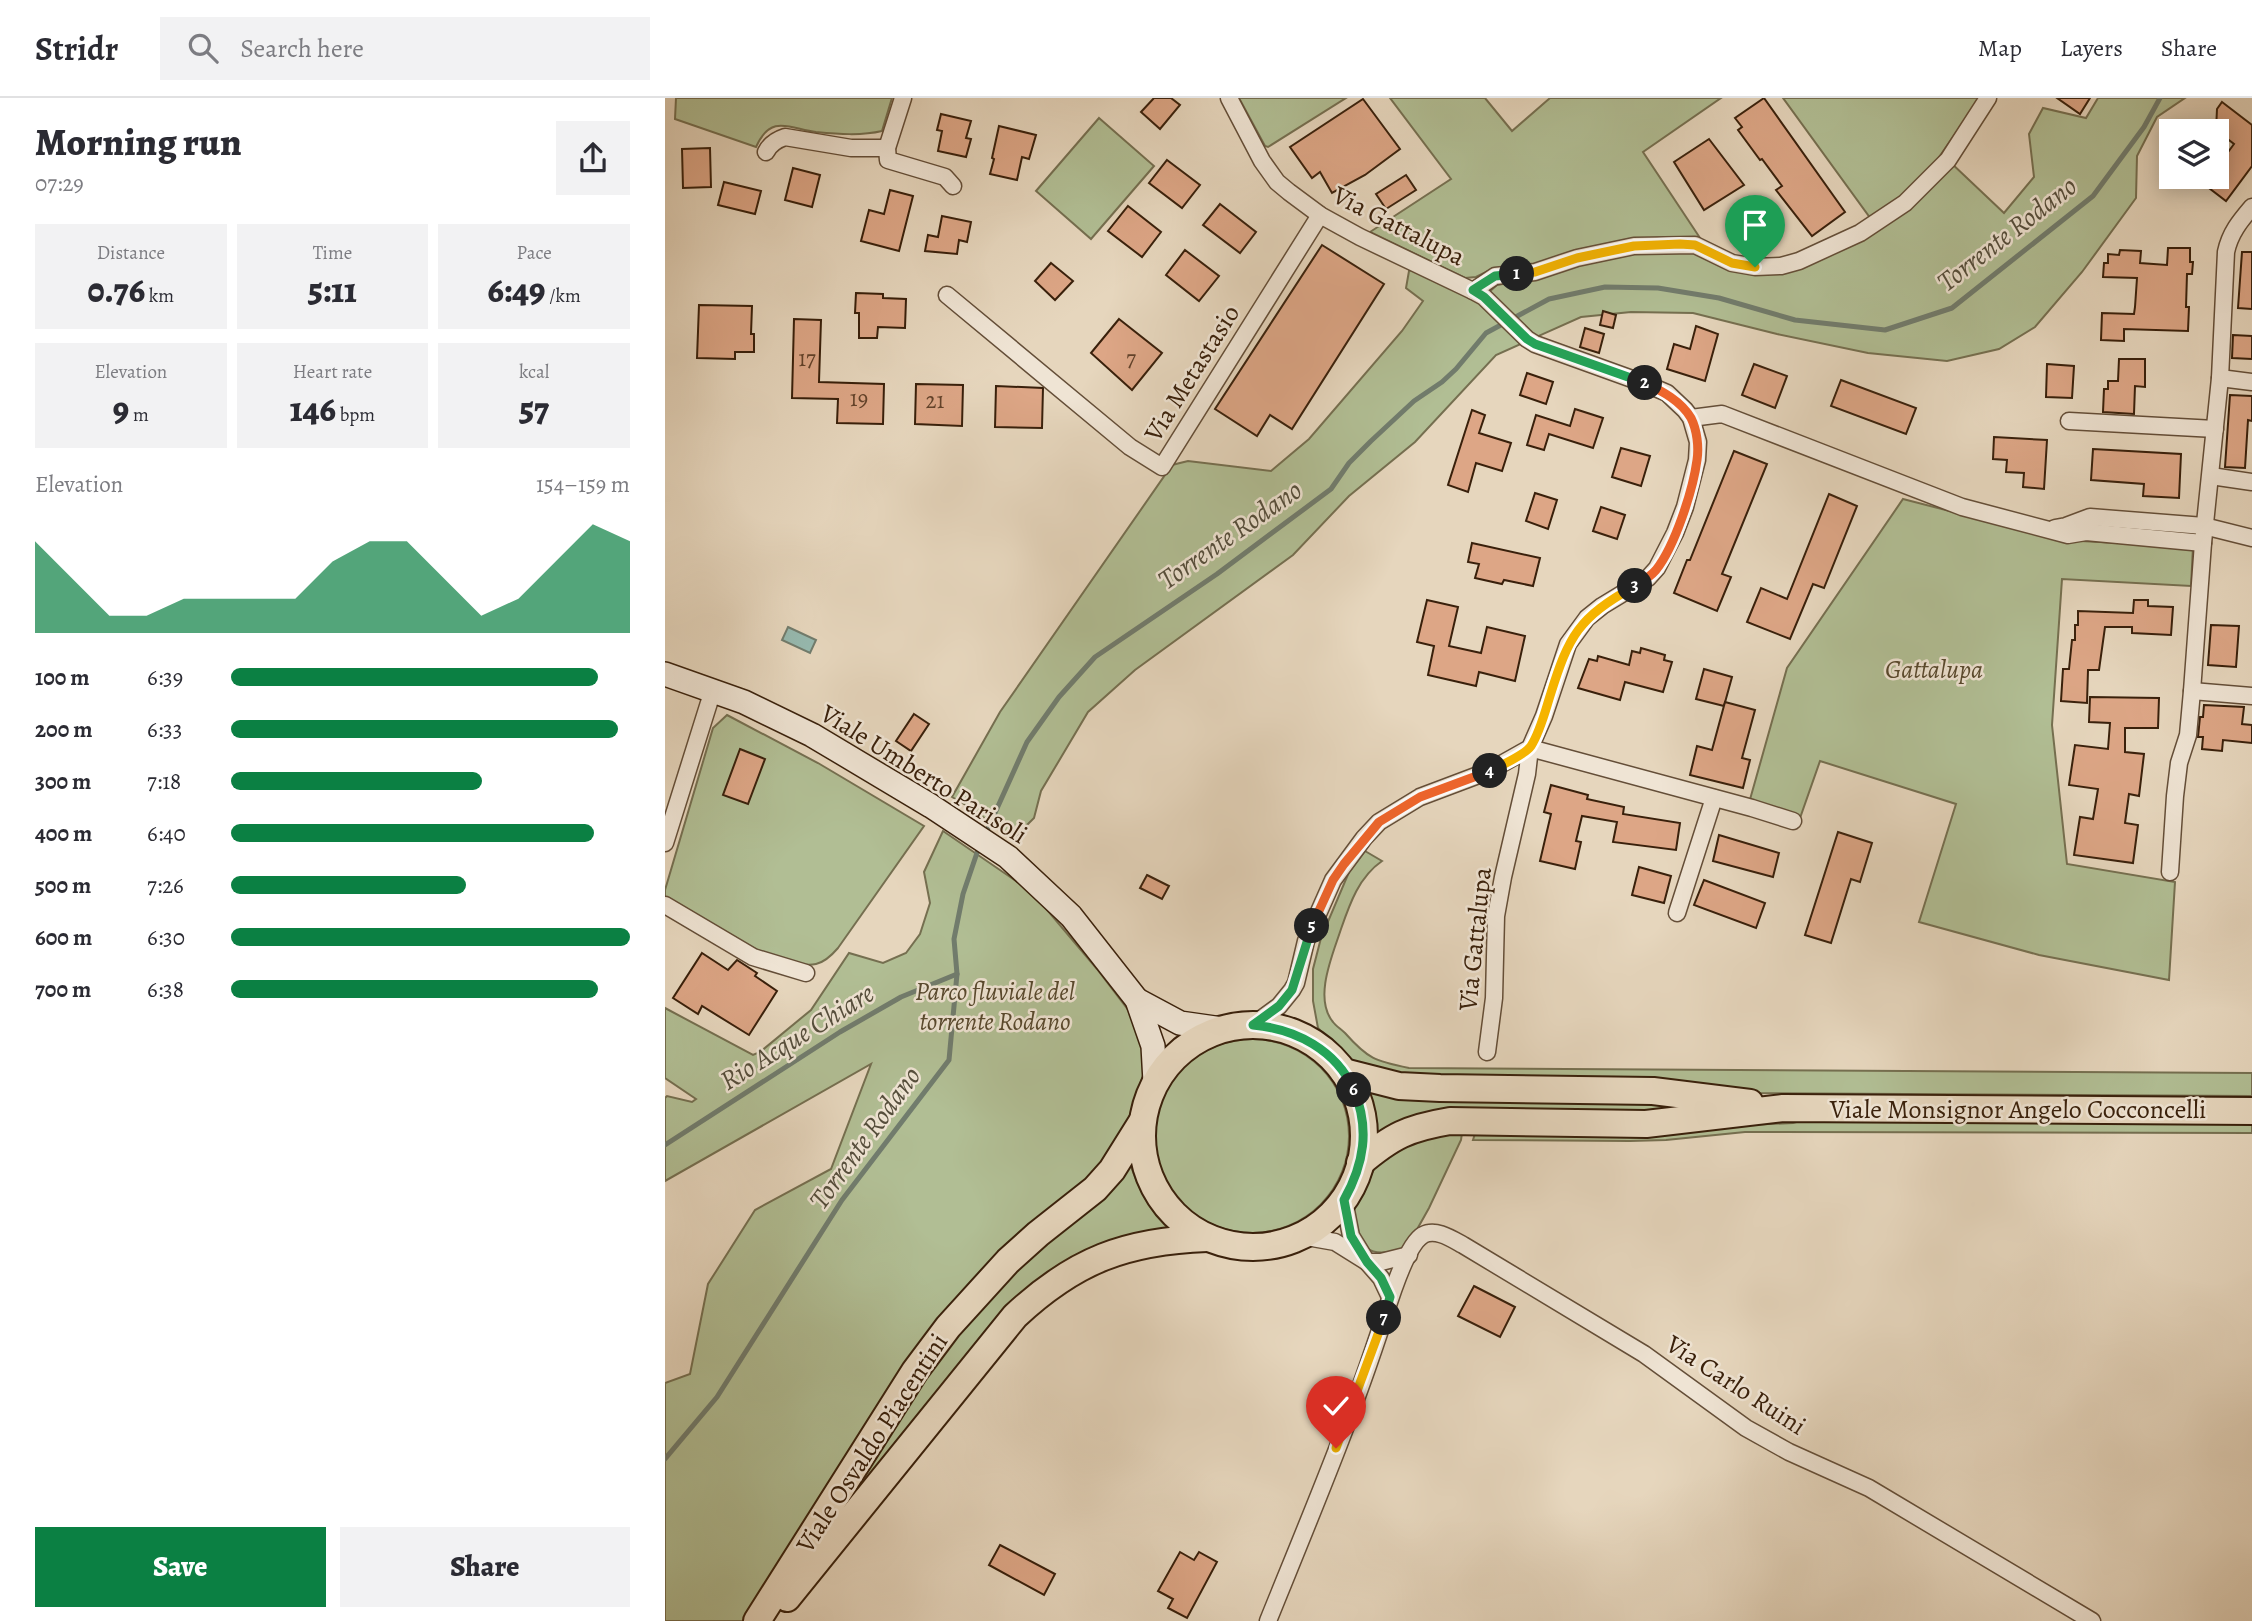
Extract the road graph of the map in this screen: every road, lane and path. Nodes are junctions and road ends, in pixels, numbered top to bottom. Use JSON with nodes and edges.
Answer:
{"nodes":[{"id":1,"x":903,"y":98,"type":"edge"},
{"id":2,"x":1229,"y":98,"type":"edge"},
{"id":3,"x":1988,"y":98,"type":"edge"},
{"id":4,"x":887,"y":148,"type":"junction"},
{"id":5,"x":766,"y":152,"type":"dead end"},
{"id":6,"x":953,"y":186,"type":"dead end"},
{"id":7,"x":2252,"y":207,"type":"edge"},
{"id":8,"x":1320,"y":215,"type":"junction"},
{"id":9,"x":1478,"y":294,"type":"junction"},
{"id":10,"x":947,"y":296,"type":"dead end"},
{"id":11,"x":2220,"y":378,"type":"junction"},
{"id":12,"x":2252,"y":382,"type":"edge"},
{"id":13,"x":1691,"y":418,"type":"junction"},
{"id":14,"x":2069,"y":421,"type":"dead end"},
{"id":15,"x":2215,"y":429,"type":"junction"},
{"id":16,"x":2211,"y":476,"type":"junction"},
{"id":17,"x":2252,"y":482,"type":"edge"},
{"id":18,"x":2204,"y":526,"type":"junction"},
{"id":19,"x":2049,"y":529,"type":"junction"},
{"id":20,"x":2252,"y":538,"type":"edge"},
{"id":21,"x":2203,"y":542,"type":"junction"},
{"id":22,"x":665,"y":674,"type":"edge"},
{"id":23,"x":713,"y":690,"type":"junction"},
{"id":24,"x":2192,"y":691,"type":"junction"},
{"id":25,"x":2252,"y":696,"type":"edge"},
{"id":26,"x":1530,"y":748,"type":"junction"},
{"id":27,"x":1714,"y":798,"type":"junction"},
{"id":28,"x":1793,"y":821,"type":"dead end"},
{"id":29,"x":665,"y":843,"type":"edge"},
{"id":30,"x":2170,"y":872,"type":"dead end"},
{"id":31,"x":665,"y":905,"type":"edge"},
{"id":32,"x":1677,"y":913,"type":"dead end"},
{"id":33,"x":806,"y":974,"type":"dead end"},
{"id":34,"x":1137,"y":1000,"type":"junction"},
{"id":35,"x":1253,"y":1025,"type":"junction"},
{"id":36,"x":1222,"y":1029,"type":"junction"},
{"id":37,"x":1487,"y":1052,"type":"dead end"},
{"id":38,"x":1344,"y":1072,"type":"junction"},
{"id":39,"x":1155,"y":1082,"type":"junction"},
{"id":40,"x":1783,"y":1108,"type":"junction"},
{"id":41,"x":2252,"y":1111,"type":"edge"},
{"id":42,"x":1142,"y":1122,"type":"junction"},
{"id":43,"x":1360,"y":1163,"type":"junction"},
{"id":44,"x":1344,"y":1200,"type":"junction"},
{"id":45,"x":1301,"y":1236,"type":"junction"},
{"id":46,"x":1207,"y":1238,"type":"junction"},
{"id":47,"x":1409,"y":1255,"type":"junction"},
{"id":48,"x":1367,"y":1262,"type":"junction"},
{"id":49,"x":1390,"y":1297,"type":"junction"},
{"id":50,"x":757,"y":1621,"type":"edge"},
{"id":51,"x":768,"y":1621,"type":"edge"},
{"id":52,"x":1268,"y":1621,"type":"edge"},
{"id":53,"x":2092,"y":1621,"type":"edge"}],
"edges":[{"from":1,"to":4,"type":"street"},
{"from":2,"to":8,"type":"street","name":"Via Gattalupa"},
{"from":3,"to":9,"type":"street"},
{"from":4,"to":5,"type":"street"},
{"from":4,"to":6,"type":"street"},
{"from":7,"to":11,"type":"street"},
{"from":8,"to":9,"type":"street","name":"Via Gattalupa"},
{"from":8,"to":10,"type":"street","name":"Via Metastasio"},
{"from":9,"to":13,"type":"street","name":"Via Gattalupa"},
{"from":11,"to":12,"type":"street"},
{"from":11,"to":15,"type":"street"},
{"from":13,"to":19,"type":"street"},
{"from":13,"to":26,"type":"street","name":"Via Gattalupa"},
{"from":14,"to":15,"type":"street"},
{"from":15,"to":16,"type":"street"},
{"from":16,"to":17,"type":"street"},
{"from":16,"to":18,"type":"street"},
{"from":18,"to":19,"type":"street"},
{"from":18,"to":20,"type":"street"},
{"from":18,"to":21,"type":"street"},
{"from":19,"to":21,"type":"street"},
{"from":21,"to":24,"type":"street"},
{"from":22,"to":23,"type":"main road","name":"Viale Umberto Parisoli"},
{"from":23,"to":29,"type":"street"},
{"from":23,"to":34,"type":"main road","name":"Viale Umberto Parisoli"},
{"from":24,"to":25,"type":"street"},
{"from":24,"to":30,"type":"street"},
{"from":26,"to":27,"type":"street"},
{"from":26,"to":35,"type":"street"},
{"from":26,"to":37,"type":"street","name":"Via Gattalupa"},
{"from":27,"to":28,"type":"street"},
{"from":27,"to":32,"type":"street"},
{"from":31,"to":33,"type":"street"},
{"from":34,"to":36,"type":"main road","name":"Viale Umberto Parisoli"},
{"from":34,"to":39,"type":"main road","name":"Viale Umberto Parisoli"},
{"from":35,"to":36,"type":"main road"},
{"from":35,"to":38,"type":"main road"},
{"from":36,"to":39,"type":"main road"},
{"from":38,"to":40,"type":"main road","name":"Viale Monsignor Angelo Cocconcelli"},
{"from":38,"to":43,"type":"main road"},
{"from":39,"to":42,"type":"main road"},
{"from":40,"to":41,"type":"main road","name":"Viale Monsignor Angelo Cocconcelli"},
{"from":40,"to":43,"type":"main road","name":"Viale Monsignor Angelo Cocconcelli"},
{"from":42,"to":46,"type":"main road"},
{"from":42,"to":50,"type":"main road","name":"Viale Osvaldo Piacentini"},
{"from":43,"to":44,"type":"main road"},
{"from":44,"to":45,"type":"main road"},
{"from":44,"to":48,"type":"street"},
{"from":45,"to":46,"type":"main road"},
{"from":45,"to":48,"type":"street"},
{"from":46,"to":51,"type":"main road","name":"Viale Osvaldo Piacentini"},
{"from":47,"to":48,"type":"street"},
{"from":47,"to":49,"type":"street"},
{"from":47,"to":53,"type":"street","name":"Via Carlo Ruini"},
{"from":48,"to":49,"type":"street"},
{"from":49,"to":52,"type":"street"}]}
